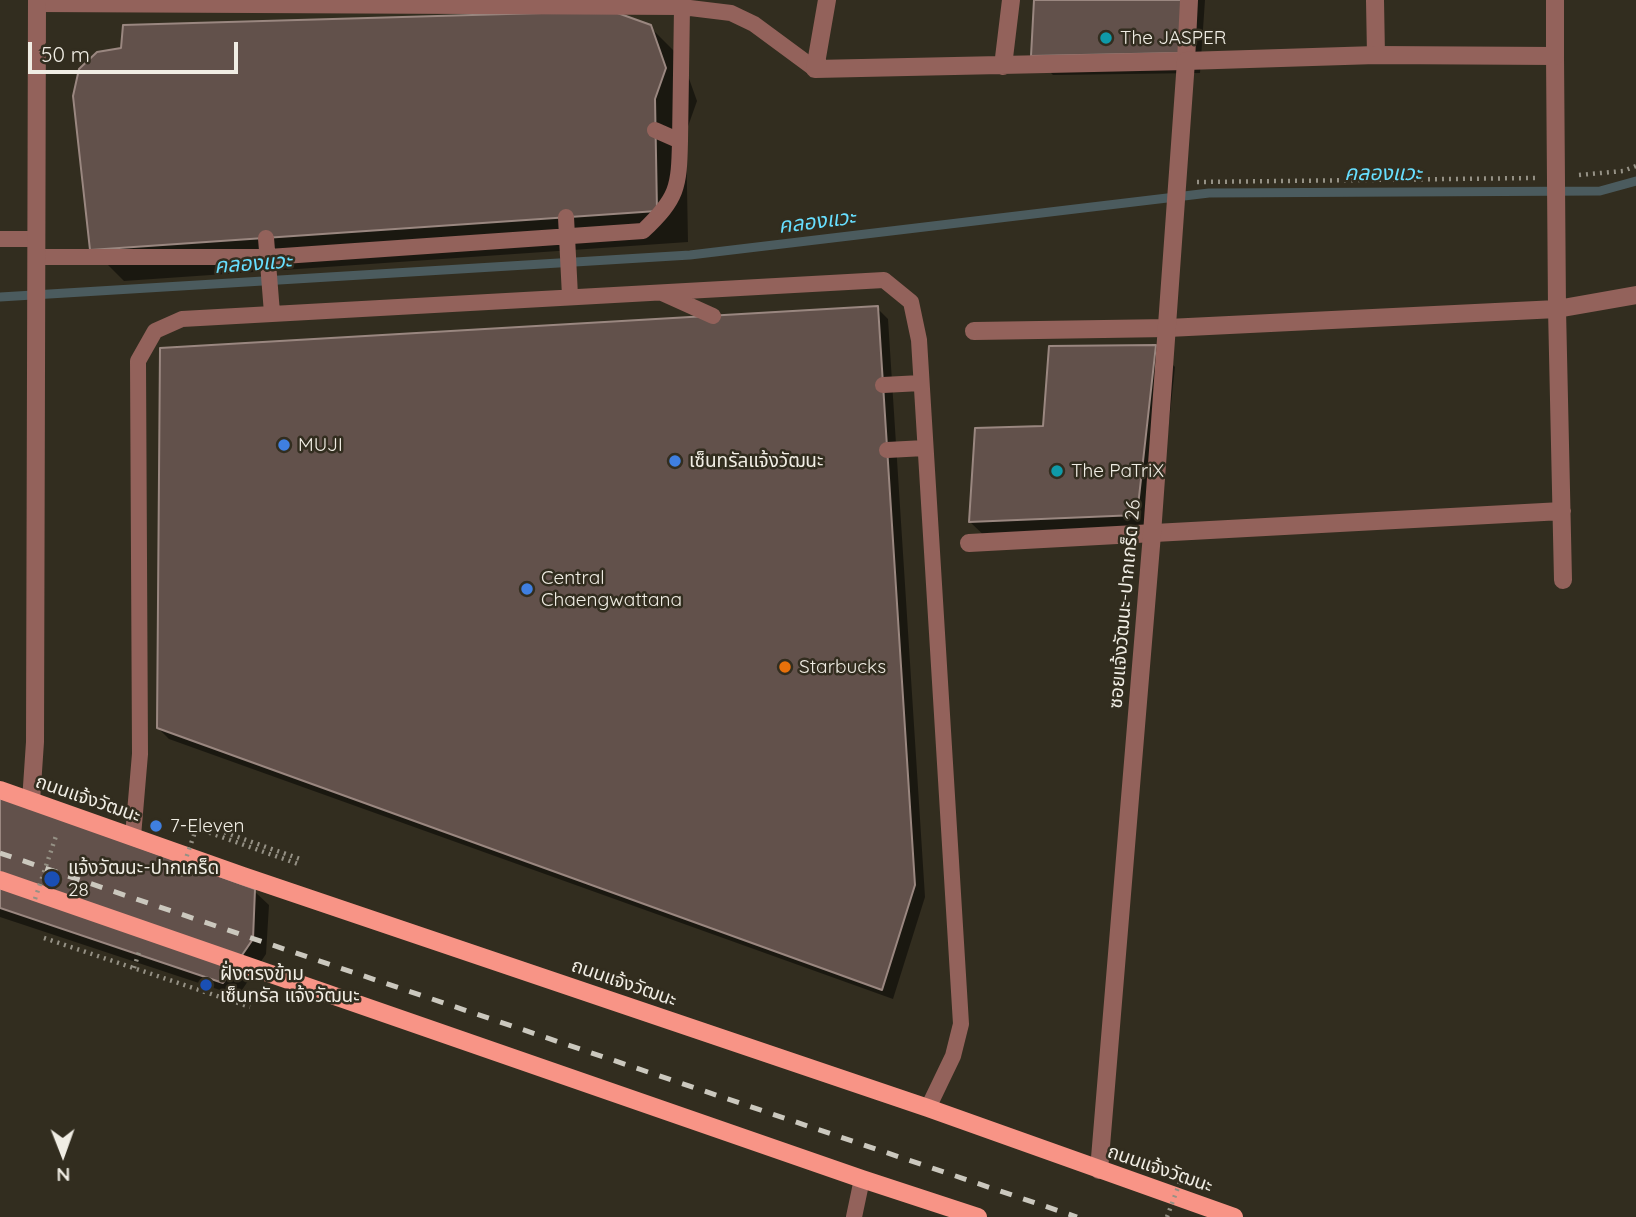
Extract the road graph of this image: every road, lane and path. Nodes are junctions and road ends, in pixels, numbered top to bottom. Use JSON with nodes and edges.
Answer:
{"nodes":[{"id":1,"x":827,"y":0,"type":"edge"},
{"id":2,"x":1011,"y":0,"type":"edge"},
{"id":3,"x":1189,"y":0,"type":"edge"},
{"id":4,"x":1375,"y":0,"type":"edge"},
{"id":5,"x":1555,"y":0,"type":"edge"},
{"id":6,"x":37,"y":2,"type":"edge"},
{"id":7,"x":682,"y":7,"type":"junction"},
{"id":8,"x":1376,"y":55,"type":"junction"},
{"id":9,"x":1555,"y":56,"type":"junction"},
{"id":10,"x":1186,"y":61,"type":"junction"},
{"id":11,"x":1003,"y":66,"type":"junction"},
{"id":12,"x":815,"y":69,"type":"junction"},
{"id":13,"x":655,"y":130,"type":"dead end"},
{"id":14,"x":680,"y":141,"type":"junction"},
{"id":15,"x":1636,"y":166,"type":"edge"},
{"id":16,"x":1556,"y":178,"type":"junction"},
{"id":17,"x":1177,"y":183,"type":"junction"},
{"id":18,"x":566,"y":217,"type":"dead end"},
{"id":19,"x":266,"y":238,"type":"dead end"},
{"id":20,"x":0,"y":239,"type":"edge"},
{"id":21,"x":569,"y":243,"type":"junction"},
{"id":22,"x":37,"y":248,"type":"junction"},
{"id":23,"x":269,"y":263,"type":"junction"},
{"id":24,"x":660,"y":292,"type":"junction"},
{"id":25,"x":1636,"y":295,"type":"edge"},
{"id":26,"x":570,"y":296,"type":"junction"},
{"id":27,"x":1557,"y":309,"type":"junction"},
{"id":28,"x":272,"y":313,"type":"junction"},
{"id":29,"x":713,"y":316,"type":"dead end"},
{"id":30,"x":1168,"y":328,"type":"junction"},
{"id":31,"x":974,"y":331,"type":"dead end"},
{"id":32,"x":921,"y":383,"type":"junction"},
{"id":33,"x":883,"y":386,"type":"dead end"},
{"id":34,"x":925,"y":448,"type":"junction"},
{"id":35,"x":887,"y":450,"type":"dead end"},
{"id":36,"x":1562,"y":511,"type":"junction"},
{"id":37,"x":1152,"y":534,"type":"junction"},
{"id":38,"x":969,"y":543,"type":"dead end"},
{"id":39,"x":1563,"y":580,"type":"dead end"},
{"id":40,"x":0,"y":790,"type":"edge"},
{"id":41,"x":31,"y":801,"type":"junction"},
{"id":42,"x":57,"y":833,"type":"dead end"},
{"id":43,"x":133,"y":836,"type":"junction"},
{"id":44,"x":302,"y":862,"type":"dead end"},
{"id":45,"x":180,"y":876,"type":"dead end"},
{"id":46,"x":0,"y":880,"type":"edge"},
{"id":47,"x":35,"y":900,"type":"dead end"},
{"id":48,"x":44,"y":938,"type":"dead end"},
{"id":49,"x":250,"y":1007,"type":"dead end"},
{"id":50,"x":928,"y":1108,"type":"junction"},
{"id":51,"x":1099,"y":1170,"type":"junction"},
{"id":52,"x":1184,"y":1171,"type":"dead end"},
{"id":53,"x":862,"y":1179,"type":"junction"},
{"id":54,"x":853,"y":1217,"type":"edge"},
{"id":55,"x":978,"y":1217,"type":"edge"},
{"id":56,"x":1167,"y":1217,"type":"edge"},
{"id":57,"x":1234,"y":1217,"type":"edge"}],
"edges":[{"from":1,"to":12,"type":"street"},
{"from":2,"to":11,"type":"street"},
{"from":3,"to":10,"type":"street","name":"ซอยแจ้งวัฒนะ-ปากเกร็ด 26"},
{"from":4,"to":8,"type":"street"},
{"from":5,"to":9,"type":"street"},
{"from":6,"to":7,"type":"lane"},
{"from":6,"to":22,"type":"street"},
{"from":7,"to":12,"type":"lane"},
{"from":7,"to":14,"type":"lane"},
{"from":8,"to":9,"type":"street"},
{"from":8,"to":10,"type":"street"},
{"from":9,"to":16,"type":"street"},
{"from":10,"to":11,"type":"street"},
{"from":10,"to":17,"type":"street","name":"ซอยแจ้งวัฒนะ-ปากเกร็ด 26"},
{"from":11,"to":12,"type":"street"},
{"from":13,"to":14,"type":"lane"},
{"from":14,"to":21,"type":"lane"},
{"from":15,"to":16,"type":"path"},
{"from":16,"to":17,"type":"path"},
{"from":16,"to":27,"type":"street"},
{"from":17,"to":30,"type":"street","name":"ซอยแจ้งวัฒนะ-ปากเกร็ด 26"},
{"from":18,"to":21,"type":"lane"},
{"from":19,"to":23,"type":"lane"},
{"from":20,"to":22,"type":"lane"},
{"from":21,"to":23,"type":"lane"},
{"from":21,"to":26,"type":"lane"},
{"from":22,"to":23,"type":"lane"},
{"from":22,"to":41,"type":"street"},
{"from":23,"to":28,"type":"lane"},
{"from":24,"to":26,"type":"lane"},
{"from":24,"to":29,"type":"lane"},
{"from":24,"to":32,"type":"lane"},
{"from":25,"to":27,"type":"street"},
{"from":26,"to":28,"type":"lane"},
{"from":27,"to":30,"type":"street"},
{"from":27,"to":36,"type":"street"},
{"from":28,"to":43,"type":"lane"},
{"from":30,"to":31,"type":"street"},
{"from":30,"to":37,"type":"street","name":"ซอยแจ้งวัฒนะ-ปากเกร็ด 26"},
{"from":32,"to":33,"type":"lane"},
{"from":32,"to":34,"type":"lane"},
{"from":34,"to":35,"type":"lane"},
{"from":34,"to":50,"type":"lane"},
{"from":36,"to":37,"type":"street"},
{"from":36,"to":39,"type":"street"},
{"from":37,"to":38,"type":"street"},
{"from":37,"to":51,"type":"street","name":"ซอยแจ้งวัฒนะ-ปากเกร็ด 26"},
{"from":40,"to":41,"type":"main road","name":"ถนนแจ้งวัฒนะ"},
{"from":41,"to":43,"type":"main road","name":"ถนนแจ้งวัฒนะ"},
{"from":42,"to":47,"type":"path","bridge":true},
{"from":43,"to":50,"type":"main road","name":"ถนนแจ้งวัฒนะ"},
{"from":44,"to":45,"type":"path","bridge":true},
{"from":46,"to":53,"type":"main road"},
{"from":48,"to":49,"type":"path"},
{"from":50,"to":51,"type":"main road","name":"ถนนแจ้งวัฒนะ"},
{"from":51,"to":57,"type":"main road","name":"ถนนแจ้งวัฒนะ"},
{"from":52,"to":56,"type":"path","bridge":true},
{"from":53,"to":54,"type":"lane"},
{"from":53,"to":55,"type":"main road"}]}
